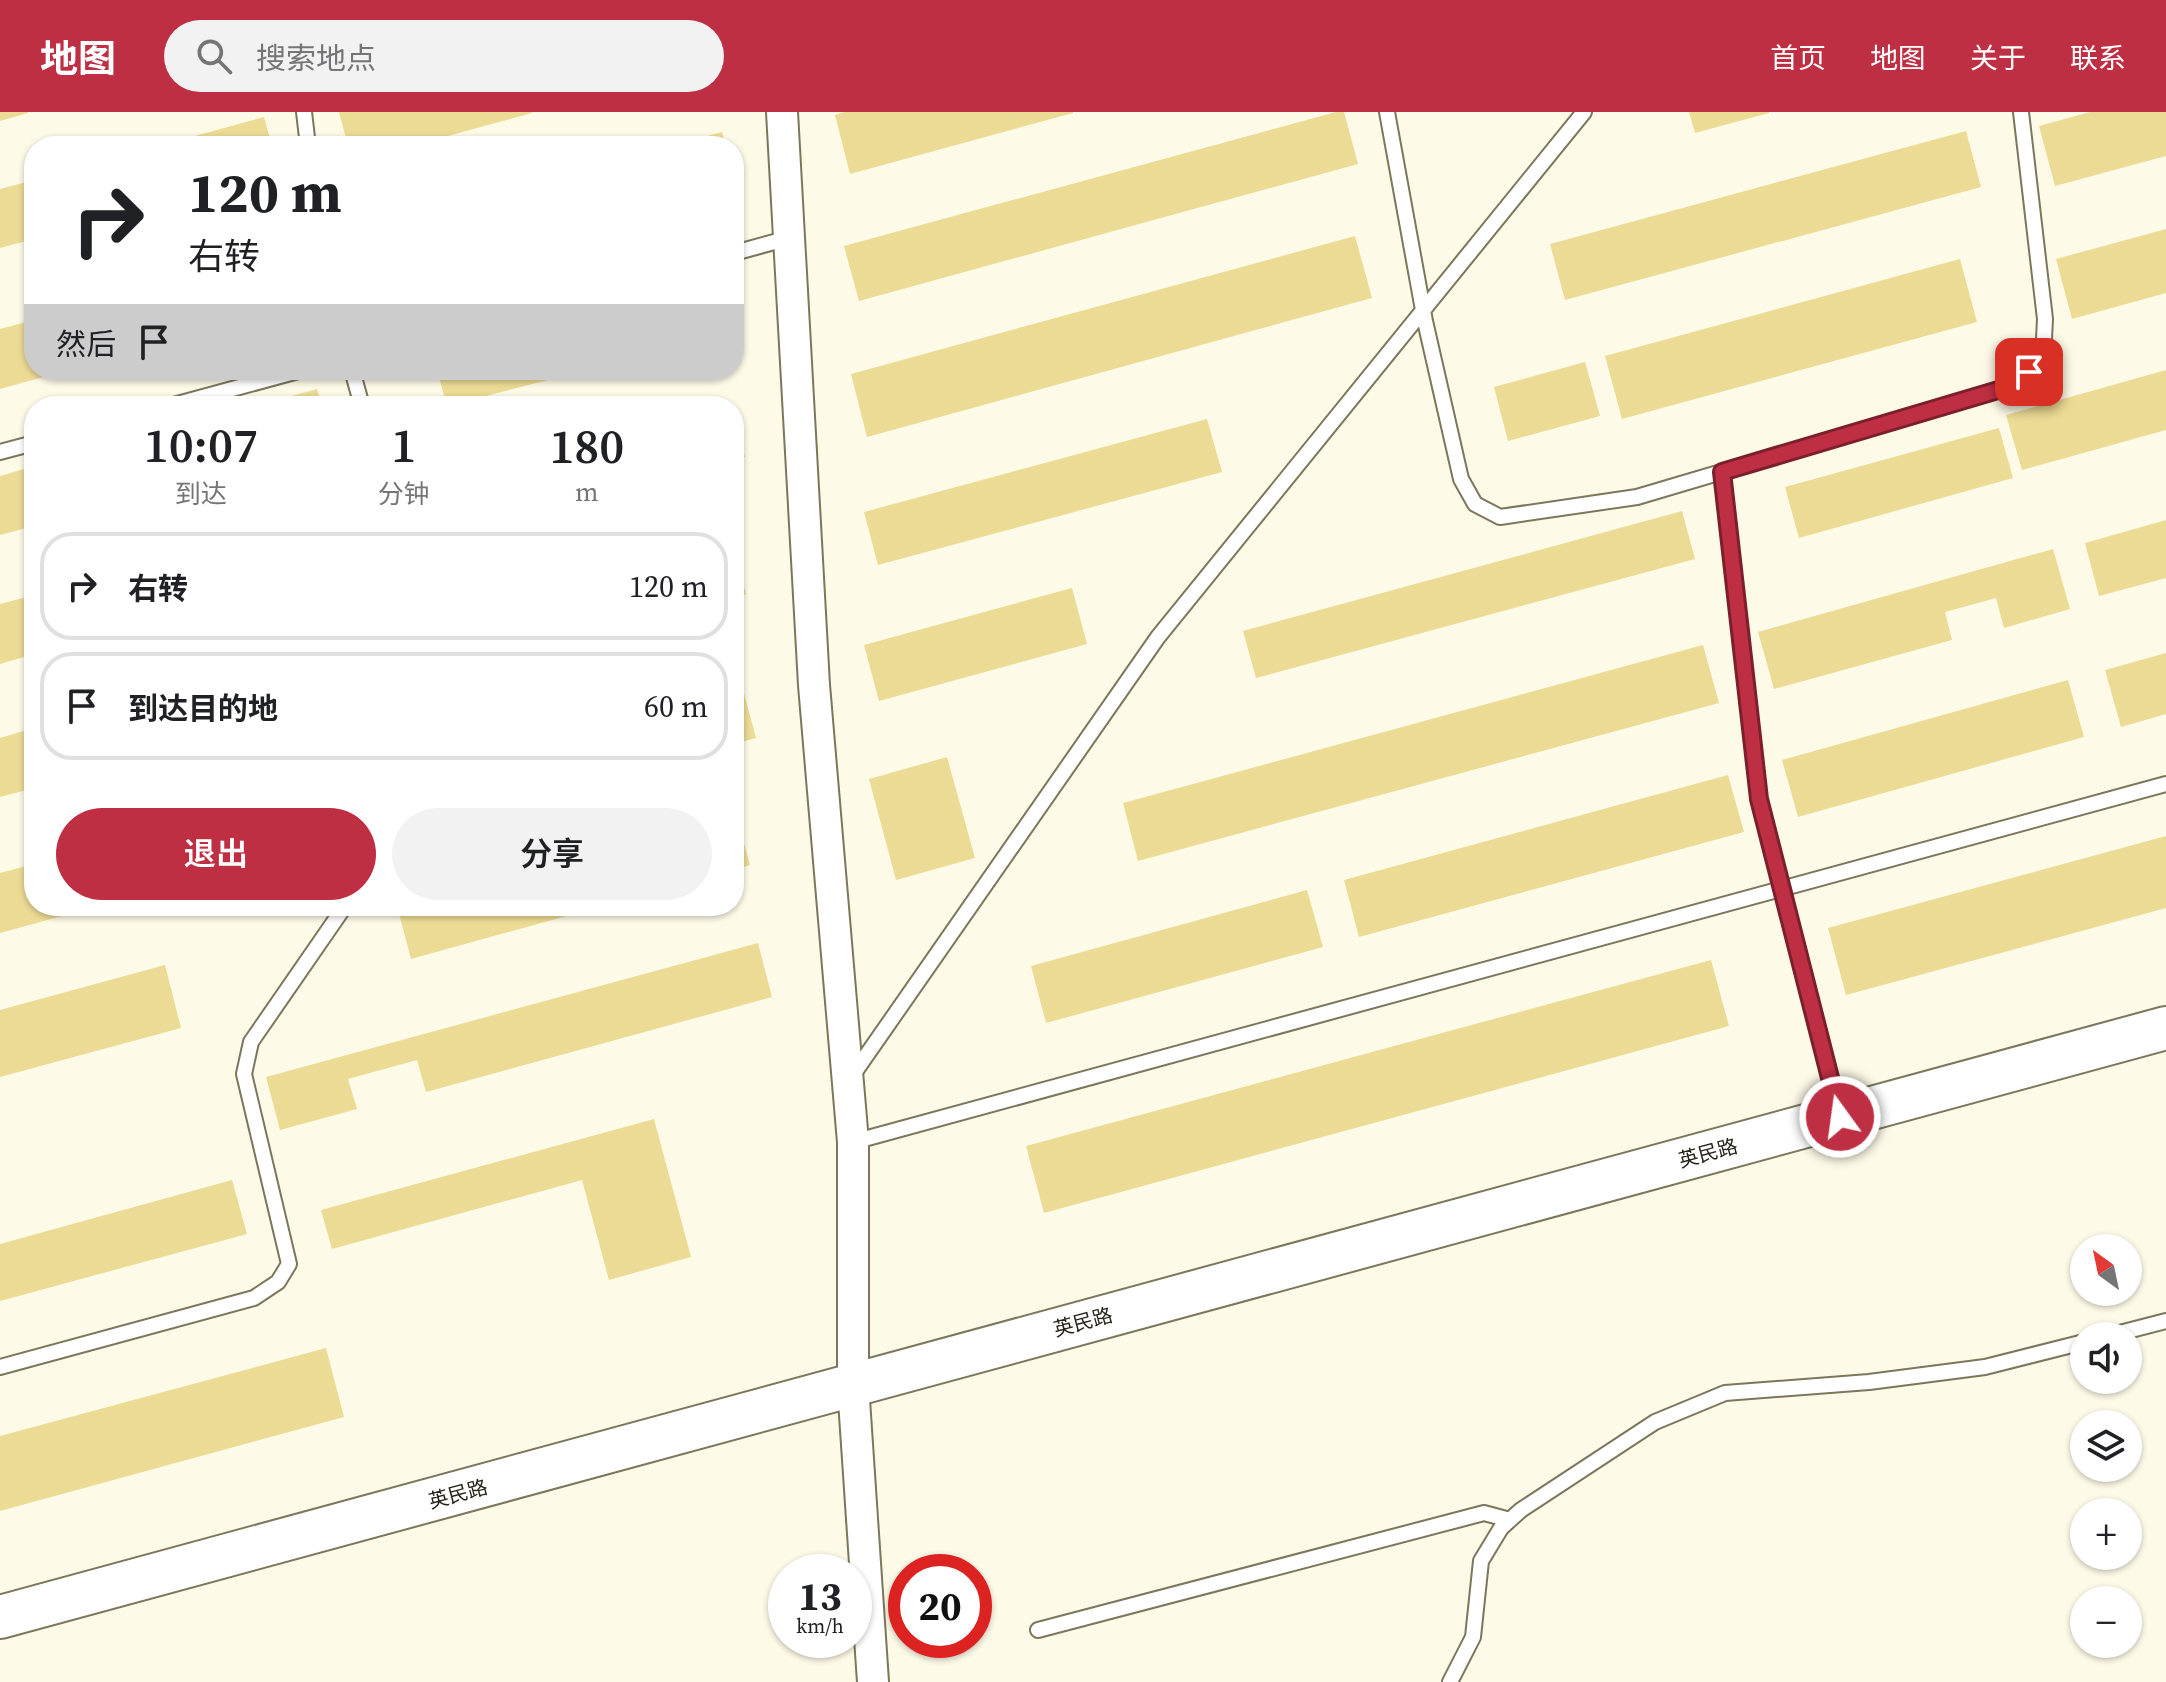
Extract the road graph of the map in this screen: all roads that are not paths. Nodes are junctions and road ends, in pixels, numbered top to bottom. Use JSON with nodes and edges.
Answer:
{"nodes":[{"id":1,"x":304,"y":112,"type":"edge"},
{"id":2,"x":782,"y":112,"type":"edge"},
{"id":3,"x":1387,"y":112,"type":"edge"},
{"id":4,"x":1584,"y":112,"type":"edge"},
{"id":5,"x":2021,"y":112,"type":"edge"},
{"id":6,"x":307,"y":136,"type":"edge"},
{"id":7,"x":789,"y":238,"type":"junction"},
{"id":8,"x":744,"y":250,"type":"edge"},
{"id":9,"x":1424,"y":311,"type":"junction"},
{"id":10,"x":265,"y":380,"type":"edge"},
{"id":11,"x":207,"y":396,"type":"edge"},
{"id":12,"x":24,"y":446,"type":"edge"},
{"id":13,"x":0,"y":452,"type":"edge"},
{"id":14,"x":1722,"y":472,"type":"junction"},
{"id":15,"x":2166,"y":784,"type":"edge"},
{"id":16,"x":1782,"y":890,"type":"junction"},
{"id":17,"x":338,"y":916,"type":"edge"},
{"id":18,"x":2166,"y":1028,"type":"edge"},
{"id":19,"x":848,"y":1083,"type":"junction"},
{"id":20,"x":1840,"y":1117,"type":"junction"},
{"id":21,"x":853,"y":1142,"type":"junction"},
{"id":22,"x":2166,"y":1321,"type":"edge"},
{"id":23,"x":2142,"y":1327,"type":"edge"},
{"id":24,"x":2070,"y":1346,"type":"edge"},
{"id":25,"x":0,"y":1367,"type":"edge"},
{"id":26,"x":853,"y":1385,"type":"junction"},
{"id":27,"x":1510,"y":1520,"type":"junction"},
{"id":28,"x":0,"y":1617,"type":"edge"},
{"id":29,"x":1038,"y":1630,"type":"dead end"},
{"id":30,"x":873,"y":1682,"type":"edge"},
{"id":31,"x":1450,"y":1682,"type":"edge"}],
"edges":[{"from":1,"to":6,"type":"lane"},
{"from":2,"to":7,"type":"street"},
{"from":3,"to":9,"type":"lane"},
{"from":4,"to":9,"type":"lane"},
{"from":5,"to":14,"type":"lane"},
{"from":7,"to":8,"type":"lane"},
{"from":7,"to":19,"type":"street"},
{"from":9,"to":14,"type":"lane"},
{"from":9,"to":19,"type":"lane"},
{"from":10,"to":11,"type":"lane"},
{"from":12,"to":13,"type":"lane"},
{"from":14,"to":16,"type":"lane"},
{"from":15,"to":16,"type":"lane"},
{"from":16,"to":20,"type":"lane"},
{"from":16,"to":21,"type":"lane"},
{"from":17,"to":25,"type":"lane"},
{"from":18,"to":20,"type":"street","name":"英民路"},
{"from":19,"to":21,"type":"street"},
{"from":20,"to":26,"type":"street","name":"英民路"},
{"from":21,"to":26,"type":"street"},
{"from":22,"to":23,"type":"lane"},
{"from":24,"to":27,"type":"lane"},
{"from":26,"to":28,"type":"street","name":"英民路"},
{"from":26,"to":30,"type":"street"},
{"from":27,"to":29,"type":"lane"},
{"from":27,"to":31,"type":"lane"}]}
